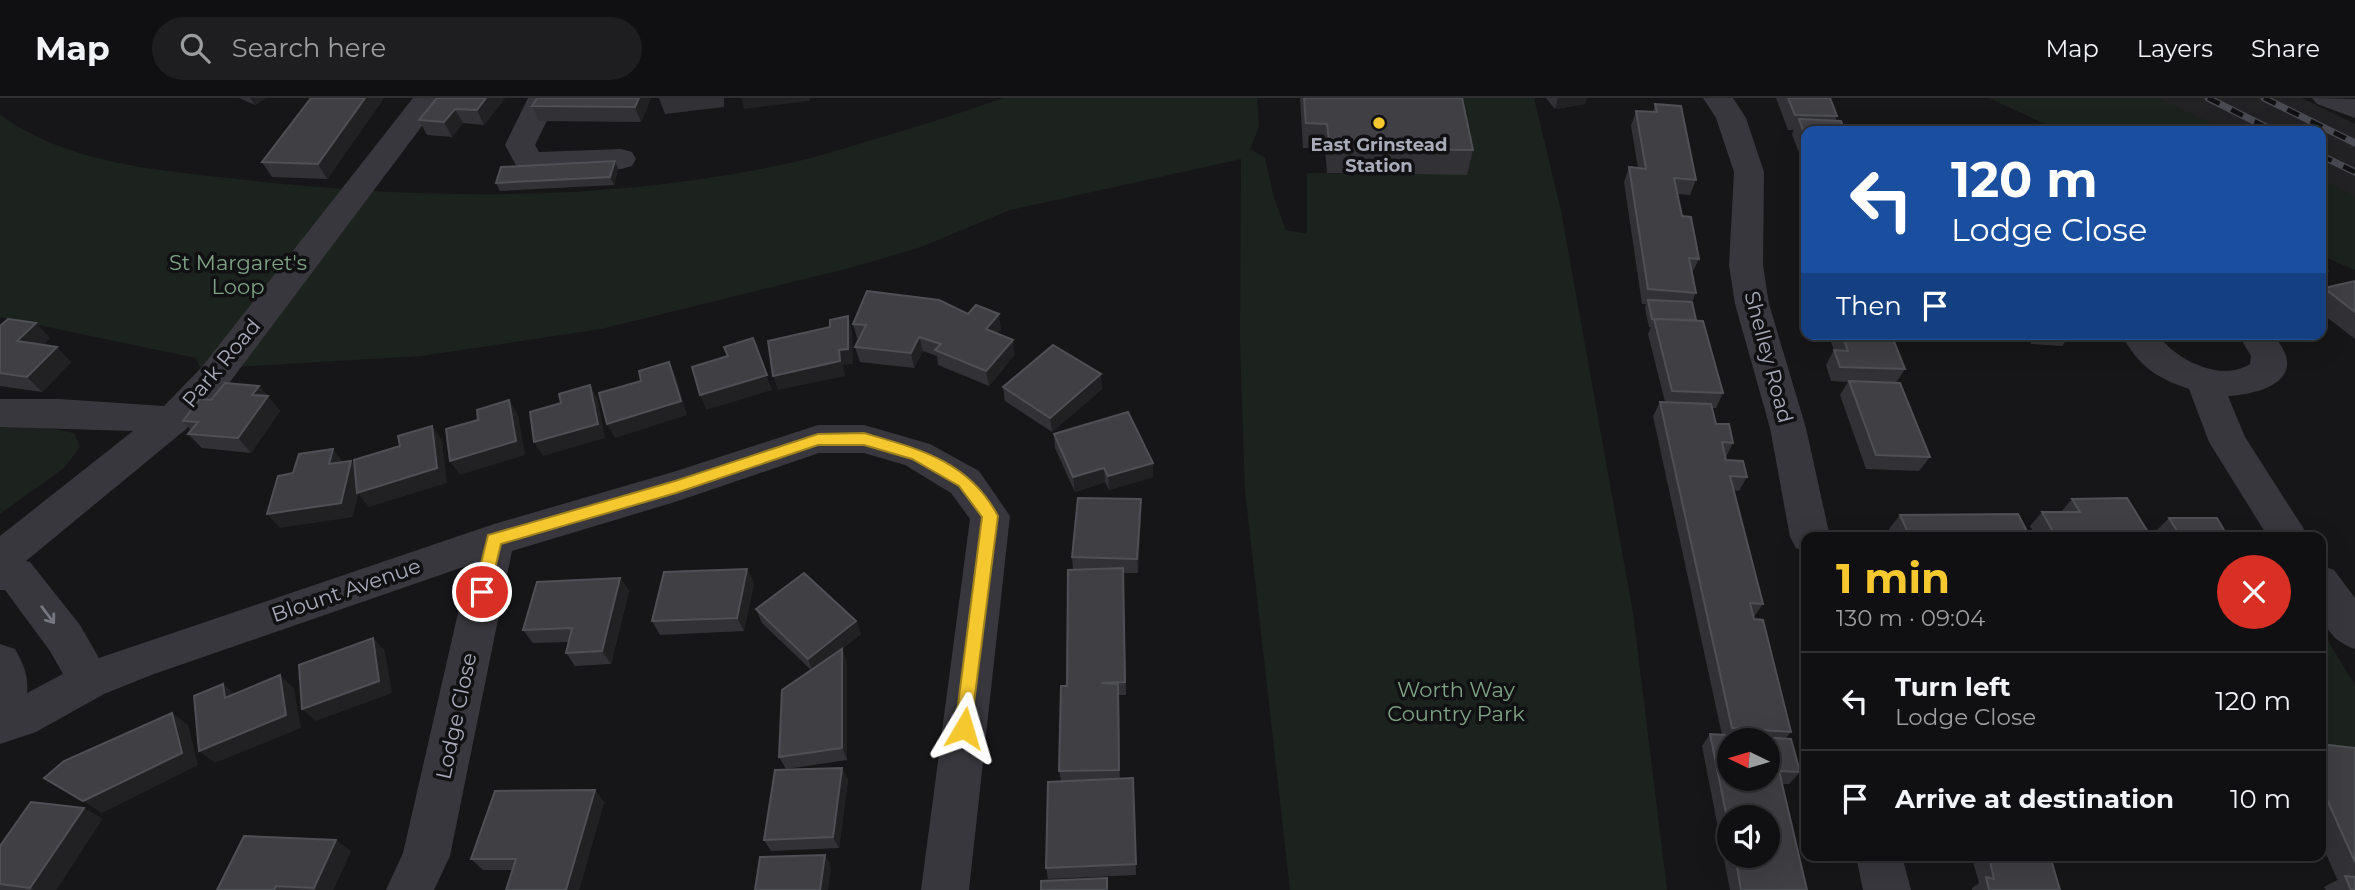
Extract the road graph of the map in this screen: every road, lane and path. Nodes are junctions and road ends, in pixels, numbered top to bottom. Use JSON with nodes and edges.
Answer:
{"nodes":[{"id":1,"x":428,"y":98,"type":"edge"},
{"id":2,"x":543,"y":98,"type":"edge"},
{"id":3,"x":1718,"y":98,"type":"edge"},
{"id":4,"x":2328,"y":98,"type":"edge"},
{"id":5,"x":2355,"y":110,"type":"edge"},
{"id":6,"x":621,"y":159,"type":"dead end"},
{"id":7,"x":2142,"y":340,"type":"edge"},
{"id":8,"x":2259,"y":340,"type":"edge"},
{"id":9,"x":2204,"y":381,"type":"junction"},
{"id":10,"x":0,"y":413,"type":"edge"},
{"id":11,"x":172,"y":421,"type":"junction"},
{"id":12,"x":1809,"y":532,"type":"edge"},
{"id":13,"x":2286,"y":532,"type":"edge"},
{"id":14,"x":494,"y":540,"type":"junction"},
{"id":15,"x":0,"y":557,"type":"edge"},
{"id":16,"x":0,"y":573,"type":"edge"},
{"id":17,"x":2326,"y":590,"type":"edge"},
{"id":18,"x":2355,"y":631,"type":"edge"},
{"id":19,"x":0,"y":662,"type":"edge"},
{"id":20,"x":89,"y":681,"type":"junction"},
{"id":21,"x":0,"y":711,"type":"edge"},
{"id":22,"x":0,"y":724,"type":"edge"},
{"id":23,"x":1880,"y":861,"type":"edge"},
{"id":24,"x":410,"y":890,"type":"edge"},
{"id":25,"x":944,"y":890,"type":"edge"},
{"id":26,"x":1886,"y":890,"type":"edge"}],
"edges":[{"from":1,"to":11,"type":"street","name":"Park Road"},
{"from":2,"to":6,"type":"street"},
{"from":3,"to":12,"type":"street","name":"Shelley Road"},
{"from":4,"to":5,"type":"street"},
{"from":7,"to":9,"type":"street"},
{"from":8,"to":9,"type":"street"},
{"from":9,"to":13,"type":"street"},
{"from":10,"to":11,"type":"street"},
{"from":11,"to":15,"type":"street","name":"Park Road"},
{"from":14,"to":20,"type":"street","name":"Blount Avenue"},
{"from":14,"to":24,"type":"street","name":"Lodge Close"},
{"from":14,"to":25,"type":"street","name":"Blount Avenue"},
{"from":16,"to":20,"type":"street","one_way":true},
{"from":17,"to":18,"type":"street"},
{"from":19,"to":21,"type":"street"},
{"from":20,"to":22,"type":"street","name":"Blount Avenue"},
{"from":23,"to":26,"type":"street"}]}
